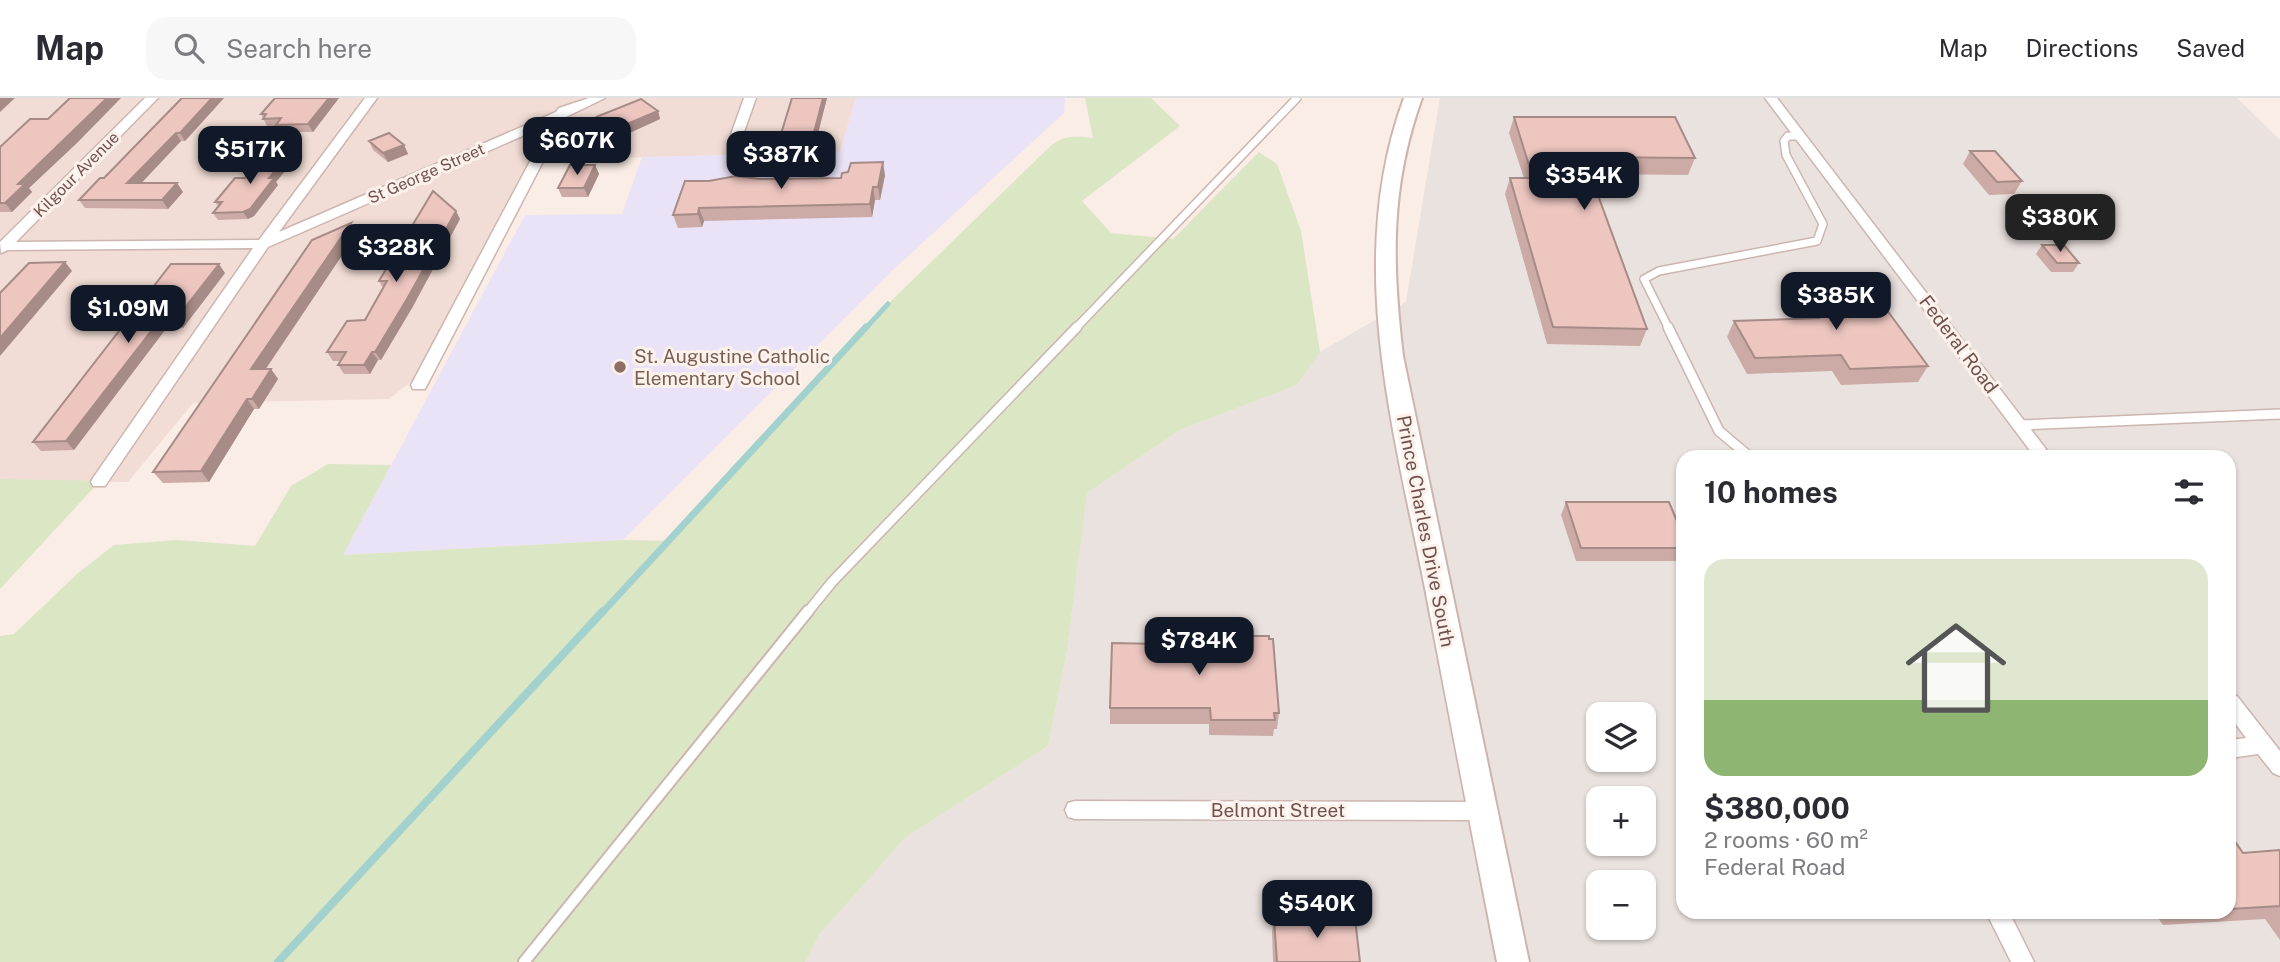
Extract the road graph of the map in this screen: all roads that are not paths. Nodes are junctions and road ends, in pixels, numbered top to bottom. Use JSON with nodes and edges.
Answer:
{"nodes":[{"id":1,"x":152,"y":98,"type":"edge"},
{"id":2,"x":371,"y":98,"type":"edge"},
{"id":3,"x":569,"y":98,"type":"edge"},
{"id":4,"x":599,"y":98,"type":"edge"},
{"id":5,"x":750,"y":98,"type":"edge"},
{"id":6,"x":1297,"y":98,"type":"edge"},
{"id":7,"x":1413,"y":98,"type":"edge"},
{"id":8,"x":1771,"y":98,"type":"edge"},
{"id":9,"x":562,"y":114,"type":"junction"},
{"id":10,"x":1800,"y":136,"type":"junction"},
{"id":11,"x":734,"y":143,"type":"dead end"},
{"id":12,"x":262,"y":244,"type":"junction"},
{"id":13,"x":2,"y":247,"type":"edge"},
{"id":14,"x":419,"y":385,"type":"dead end"},
{"id":15,"x":2280,"y":414,"type":"edge"},
{"id":16,"x":2020,"y":425,"type":"junction"},
{"id":17,"x":1741,"y":450,"type":"edge"},
{"id":18,"x":2039,"y":450,"type":"edge"},
{"id":19,"x":99,"y":482,"type":"dead end"},
{"id":20,"x":2236,"y":710,"type":"edge"},
{"id":21,"x":2262,"y":745,"type":"junction"},
{"id":22,"x":2236,"y":748,"type":"edge"},
{"id":23,"x":2280,"y":767,"type":"edge"},
{"id":24,"x":1075,"y":810,"type":"dead end"},
{"id":25,"x":1482,"y":811,"type":"junction"},
{"id":26,"x":2001,"y":919,"type":"edge"},
{"id":27,"x":524,"y":962,"type":"edge"},
{"id":28,"x":1513,"y":962,"type":"edge"},
{"id":29,"x":2023,"y":962,"type":"edge"}],
"edges":[{"from":1,"to":13,"type":"street","name":"Kilgour Avenue"},
{"from":2,"to":12,"type":"street"},
{"from":3,"to":9,"type":"street"},
{"from":4,"to":9,"type":"street","name":"St George Street"},
{"from":5,"to":11,"type":"street"},
{"from":6,"to":27,"type":"lane"},
{"from":7,"to":25,"type":"main road","name":"Prince Charles Drive South"},
{"from":8,"to":10,"type":"street","name":"Federal Road"},
{"from":9,"to":12,"type":"street","name":"St George Street"},
{"from":9,"to":14,"type":"street"},
{"from":10,"to":16,"type":"street","name":"Federal Road"},
{"from":10,"to":17,"type":"lane"},
{"from":12,"to":13,"type":"street","name":"St George Street"},
{"from":12,"to":19,"type":"street"},
{"from":15,"to":16,"type":"lane"},
{"from":16,"to":18,"type":"street","name":"Federal Road"},
{"from":20,"to":21,"type":"street"},
{"from":21,"to":22,"type":"street"},
{"from":21,"to":23,"type":"street"},
{"from":24,"to":25,"type":"street","name":"Belmont Street"},
{"from":25,"to":28,"type":"main road","name":"Prince Charles Drive South"},
{"from":26,"to":29,"type":"street"}]}
